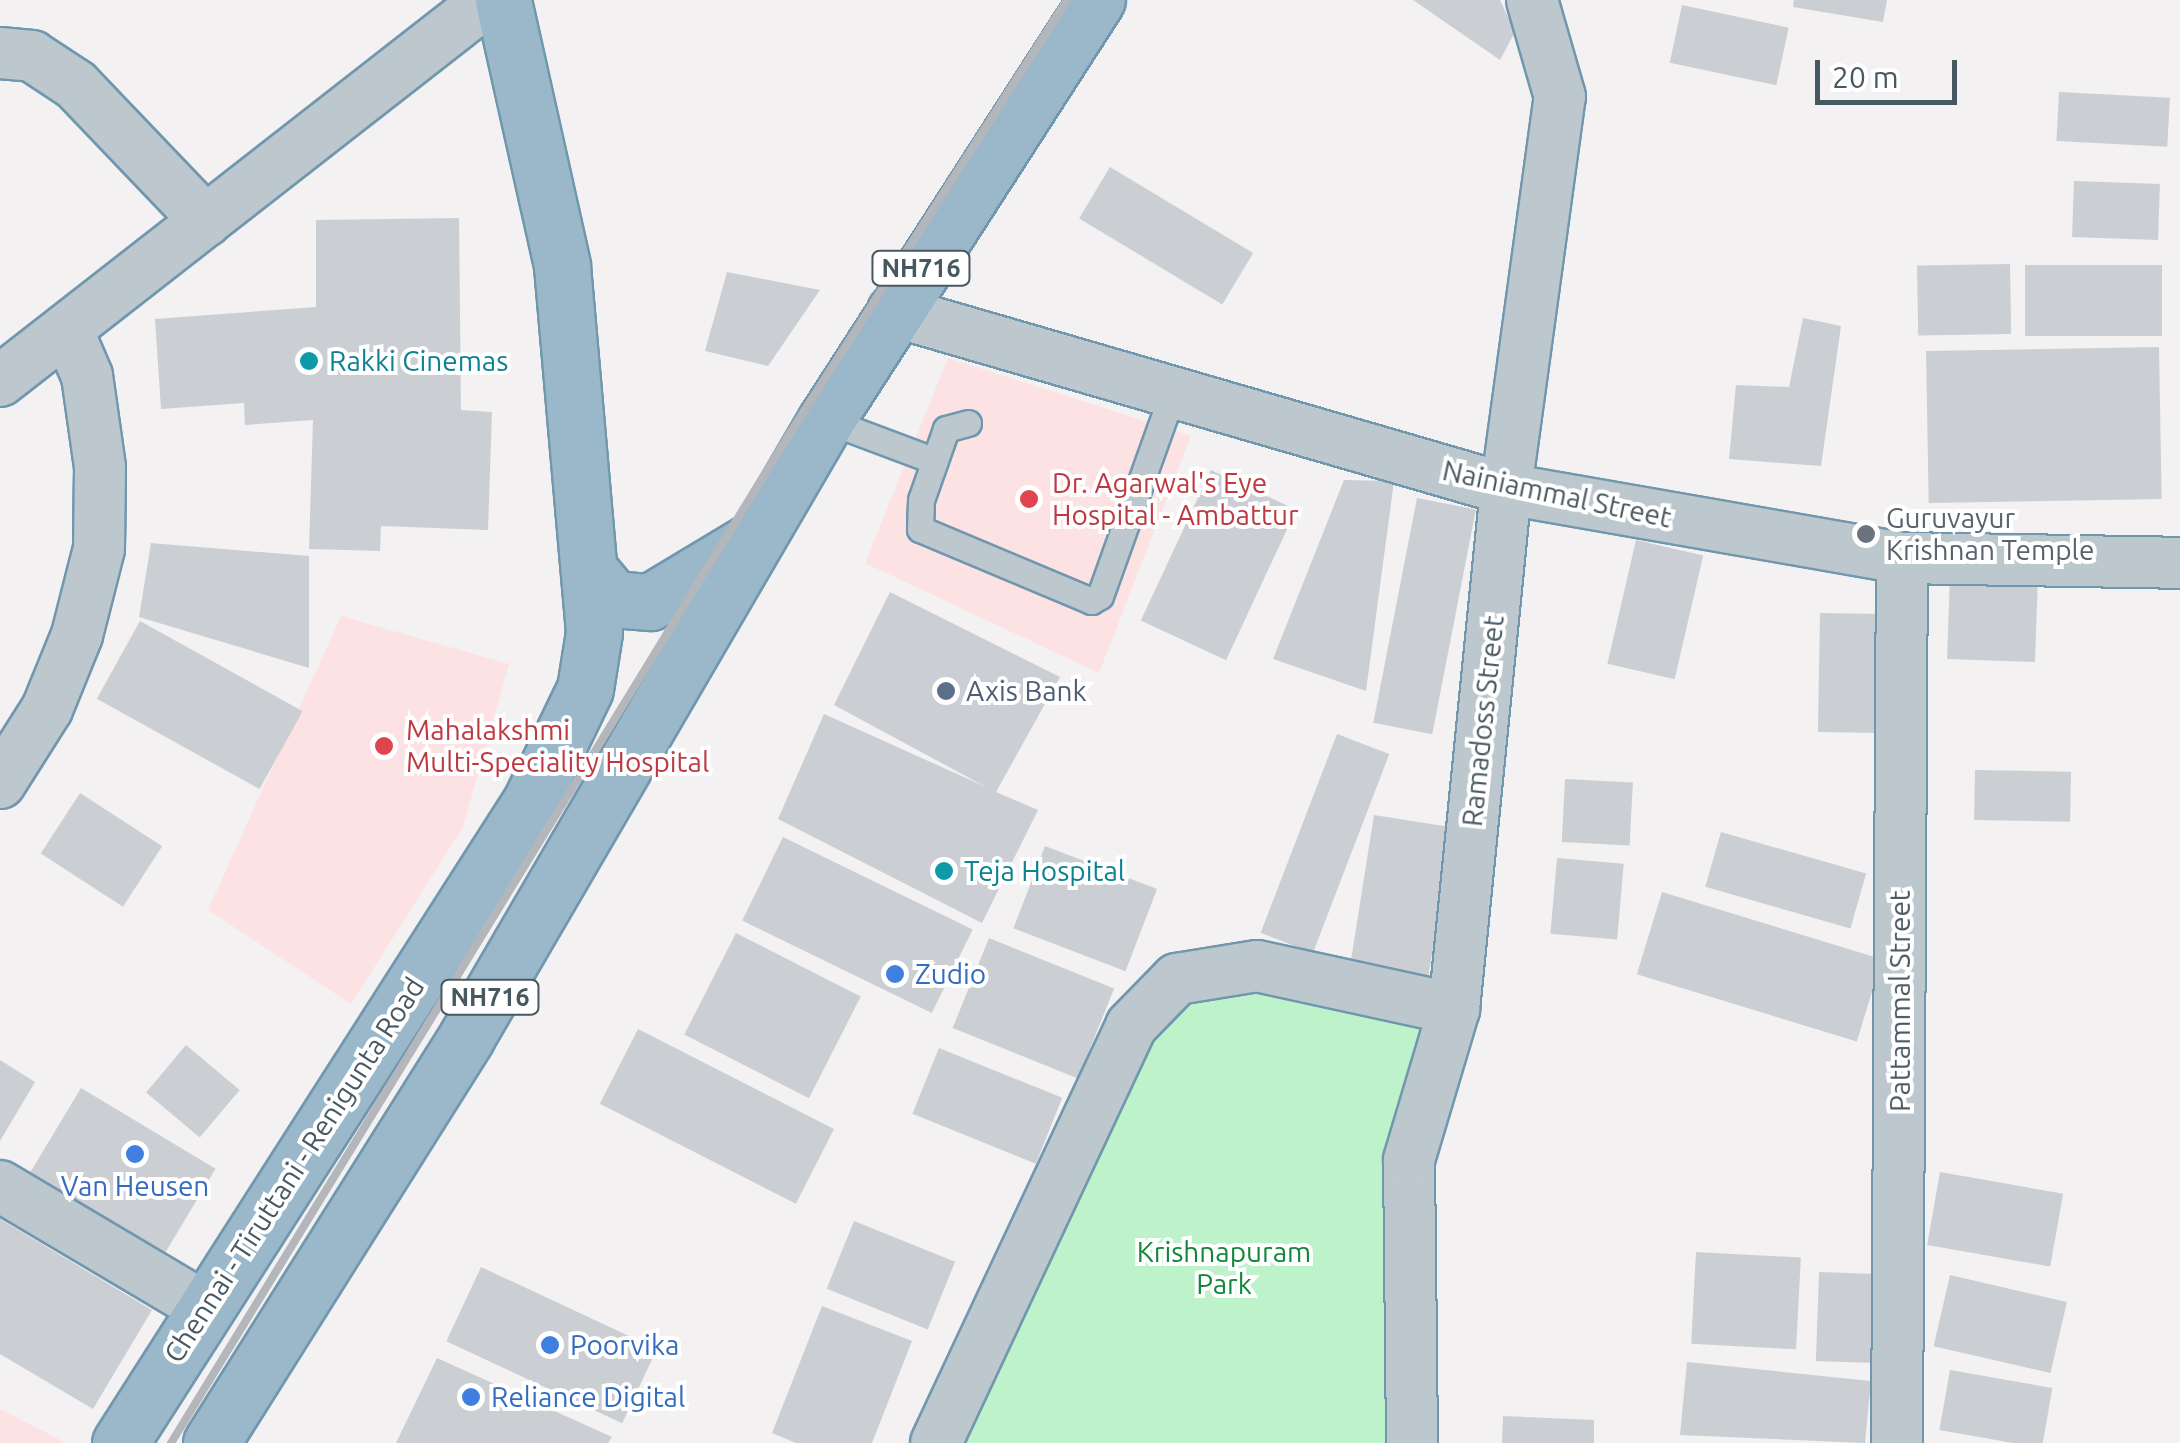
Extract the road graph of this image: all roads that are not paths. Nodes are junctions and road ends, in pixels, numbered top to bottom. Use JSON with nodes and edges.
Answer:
{"nodes":[{"id":1,"x":488,"y":0,"type":"edge"},
{"id":2,"x":503,"y":0,"type":"edge"},
{"id":3,"x":1097,"y":0,"type":"edge"},
{"id":4,"x":1532,"y":0,"type":"edge"},
{"id":5,"x":0,"y":52,"type":"edge"},
{"id":6,"x":206,"y":220,"type":"junction"},
{"id":7,"x":893,"y":311,"type":"junction"},
{"id":8,"x":67,"y":329,"type":"junction"},
{"id":9,"x":0,"y":380,"type":"edge"},
{"id":10,"x":1172,"y":395,"type":"junction"},
{"id":11,"x":826,"y":420,"type":"junction"},
{"id":12,"x":968,"y":422,"type":"dead end"},
{"id":13,"x":935,"y":461,"type":"junction"},
{"id":14,"x":1506,"y":489,"type":"junction"},
{"id":15,"x":752,"y":540,"type":"junction"},
{"id":16,"x":1902,"y":558,"type":"junction"},
{"id":17,"x":2180,"y":563,"type":"edge"},
{"id":18,"x":589,"y":570,"type":"junction"},
{"id":19,"x":0,"y":783,"type":"edge"},
{"id":20,"x":1454,"y":1008,"type":"junction"},
{"id":21,"x":0,"y":1186,"type":"edge"},
{"id":22,"x":204,"y":1307,"type":"junction"},
{"id":23,"x":120,"y":1443,"type":"edge"},
{"id":24,"x":211,"y":1443,"type":"edge"},
{"id":25,"x":936,"y":1443,"type":"edge"},
{"id":26,"x":1412,"y":1443,"type":"edge"},
{"id":27,"x":1897,"y":1443,"type":"edge"}],
"edges":[{"from":1,"to":6,"type":"street"},
{"from":2,"to":18,"type":"highway","number":"NH716"},
{"from":3,"to":7,"type":"highway","number":"NH716"},
{"from":4,"to":14,"type":"street","name":"Ramadoss Street"},
{"from":5,"to":6,"type":"street"},
{"from":6,"to":8,"type":"street"},
{"from":7,"to":10,"type":"street","name":"Nainiammal Street"},
{"from":7,"to":11,"type":"highway","number":"NH716"},
{"from":8,"to":9,"type":"street"},
{"from":8,"to":19,"type":"street"},
{"from":10,"to":13,"type":"lane"},
{"from":10,"to":14,"type":"street","name":"Nainiammal Street"},
{"from":11,"to":13,"type":"lane"},
{"from":11,"to":15,"type":"highway","number":"NH716"},
{"from":12,"to":13,"type":"lane"},
{"from":14,"to":16,"type":"street","name":"Nainiammal Street"},
{"from":14,"to":20,"type":"street","name":"Ramadoss Street"},
{"from":15,"to":18,"type":"highway"},
{"from":15,"to":24,"type":"highway","number":"NH716"},
{"from":16,"to":17,"type":"street","name":"Nainiammal Street"},
{"from":16,"to":27,"type":"street","name":"Pattammal Street"},
{"from":18,"to":22,"type":"highway","name":"Chennai - Tiruttani - Renigunta Road","number":"NH716"},
{"from":20,"to":25,"type":"street"},
{"from":20,"to":26,"type":"street","name":"Ramadoss Street"},
{"from":21,"to":22,"type":"street"},
{"from":22,"to":23,"type":"highway","name":"Chennai - Tiruttani - Renigunta Road","number":"NH716"}]}
